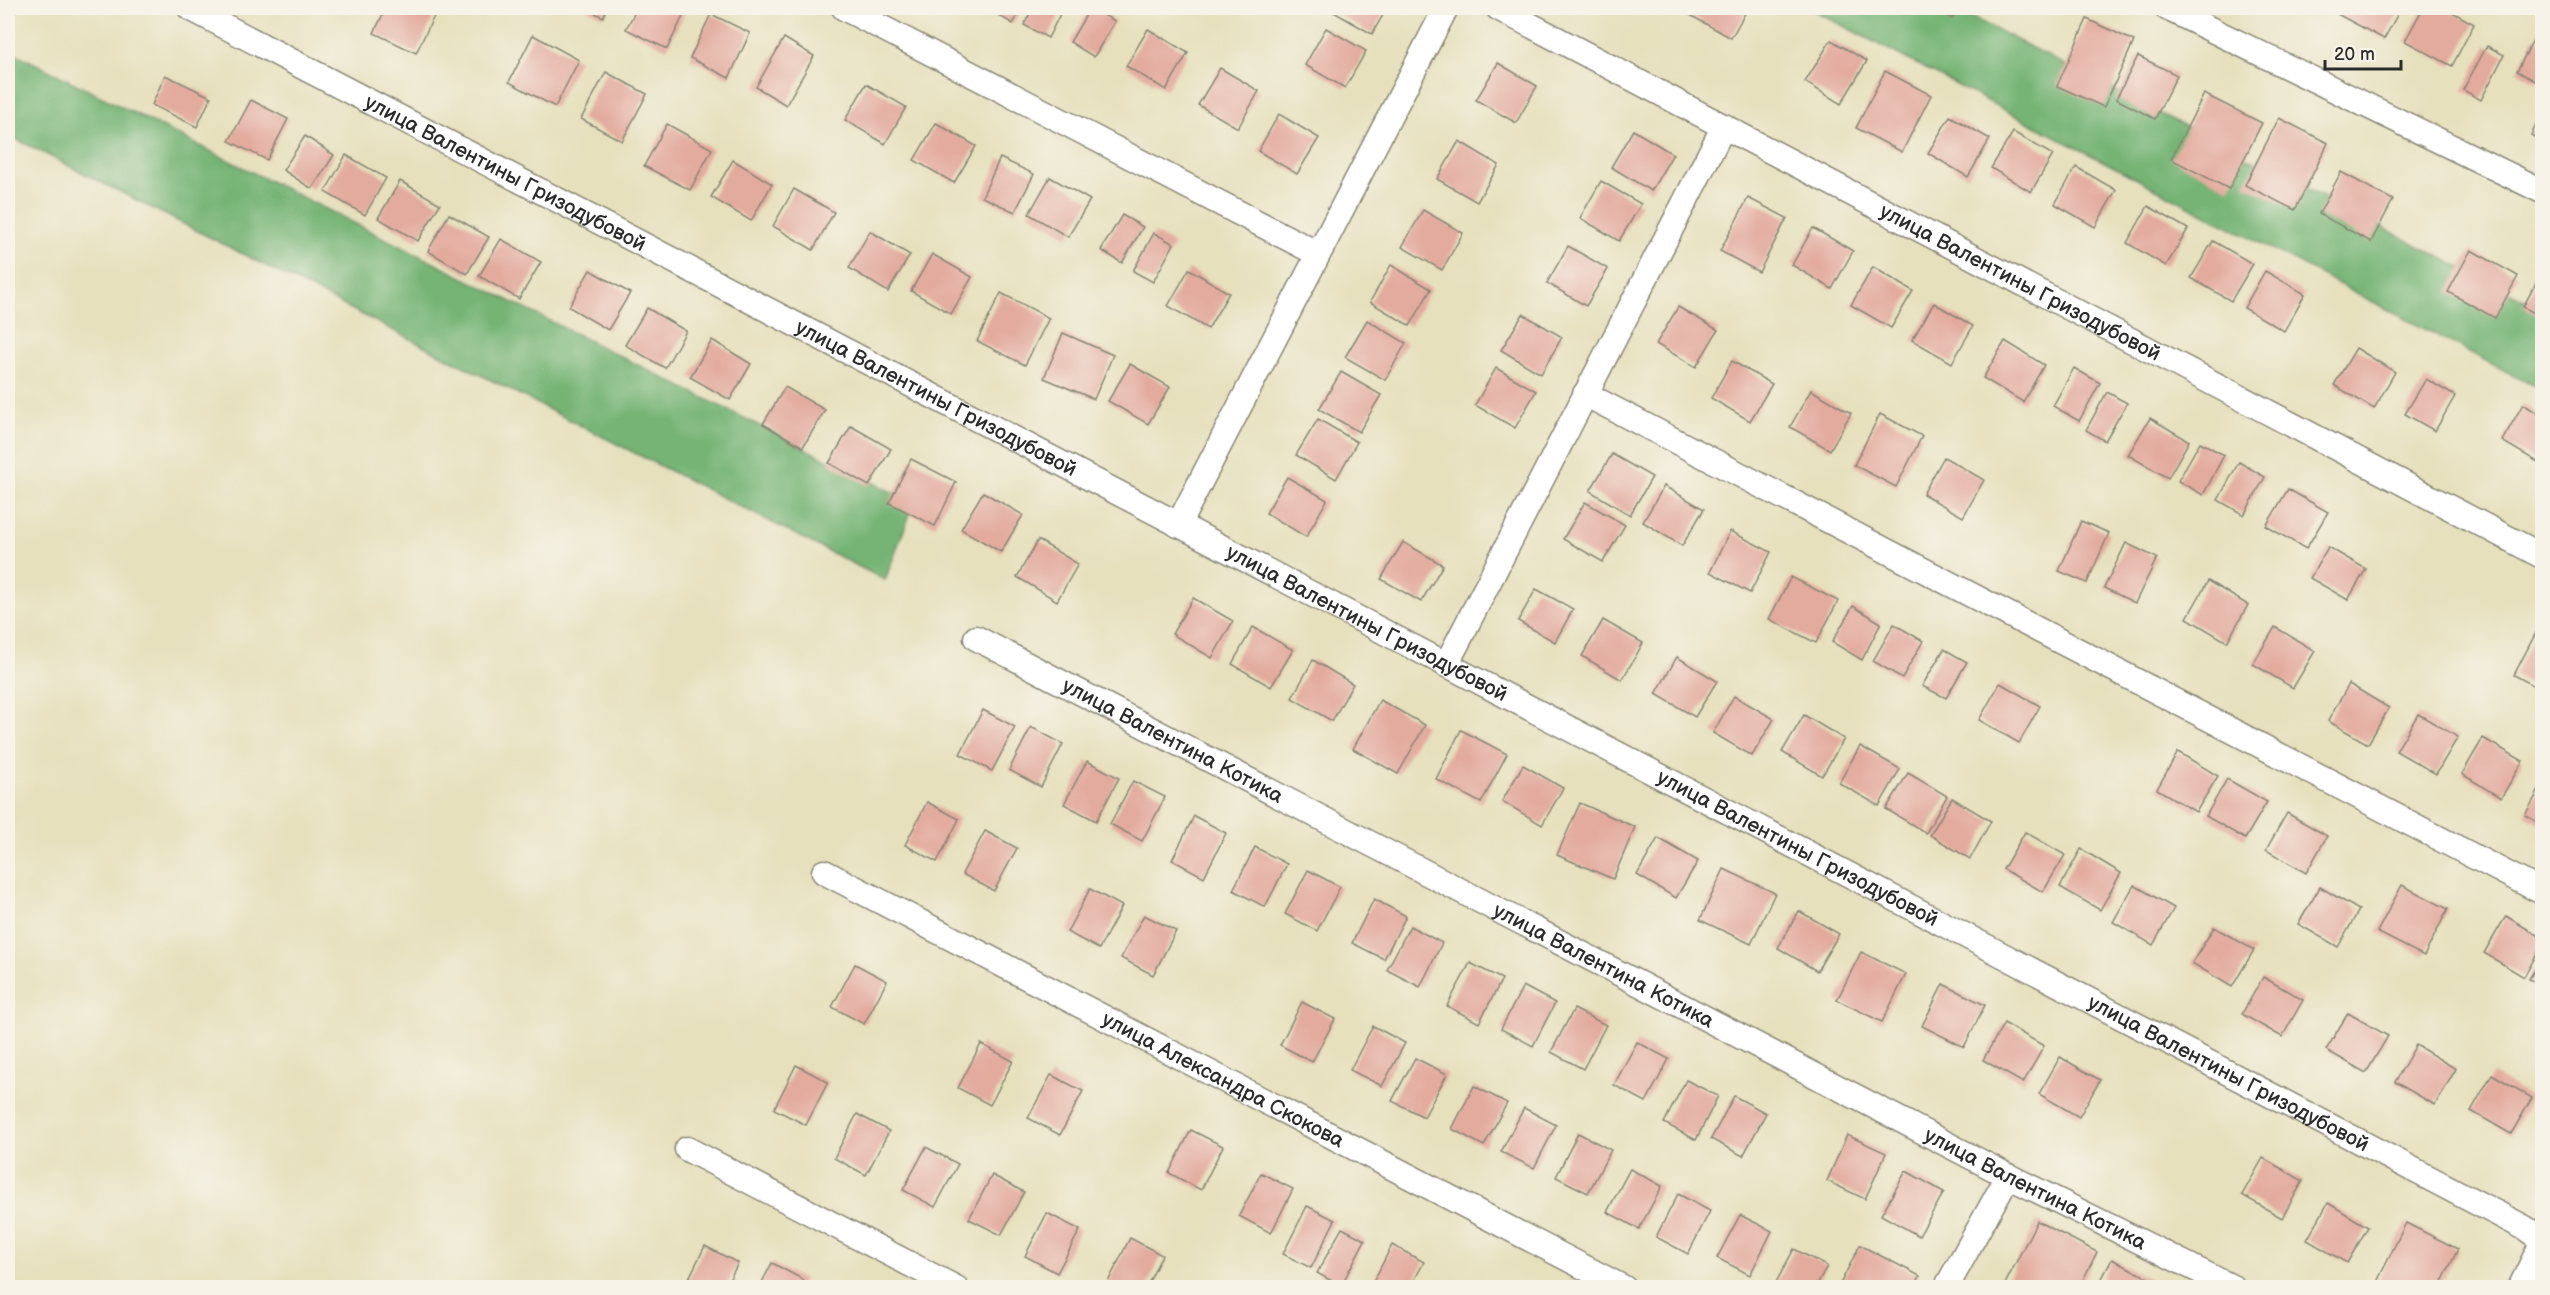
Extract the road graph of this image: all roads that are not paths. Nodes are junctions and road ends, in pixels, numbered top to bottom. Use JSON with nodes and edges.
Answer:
{"nodes":[{"id":1,"x":190,"y":8,"type":"edge"},
{"id":2,"x":844,"y":8,"type":"edge"},
{"id":3,"x":1446,"y":8,"type":"edge"},
{"id":4,"x":1498,"y":8,"type":"edge"},
{"id":5,"x":2167,"y":8,"type":"edge"},
{"id":6,"x":1724,"y":126,"type":"junction"},
{"id":7,"x":2542,"y":190,"type":"edge"},
{"id":8,"x":1318,"y":254,"type":"junction"},
{"id":9,"x":1585,"y":394,"type":"junction"},
{"id":10,"x":1178,"y":525,"type":"junction"},
{"id":11,"x":2542,"y":556,"type":"edge"},
{"id":12,"x":976,"y":638,"type":"dead end"},
{"id":13,"x":1446,"y":665,"type":"junction"},
{"id":14,"x":824,"y":872,"type":"dead end"},
{"id":15,"x":2542,"y":892,"type":"edge"},
{"id":16,"x":687,"y":1149,"type":"dead end"},
{"id":17,"x":2008,"y":1176,"type":"junction"},
{"id":18,"x":2542,"y":1241,"type":"edge"},
{"id":19,"x":956,"y":1287,"type":"edge"},
{"id":20,"x":1624,"y":1287,"type":"edge"},
{"id":21,"x":1946,"y":1287,"type":"edge"},
{"id":22,"x":2234,"y":1287,"type":"edge"},
{"id":23,"x":2520,"y":1287,"type":"edge"}],
"edges":[{"from":1,"to":10,"type":"street","name":"улица Валентины Гризодубовой"},
{"from":2,"to":8,"type":"street"},
{"from":3,"to":8,"type":"street"},
{"from":4,"to":6,"type":"street","name":"улица Валентины Гризодубовой"},
{"from":5,"to":7,"type":"street"},
{"from":6,"to":9,"type":"street"},
{"from":6,"to":11,"type":"street","name":"улица Валентины Гризодубовой"},
{"from":8,"to":10,"type":"street"},
{"from":9,"to":13,"type":"street"},
{"from":9,"to":15,"type":"street"},
{"from":10,"to":13,"type":"street","name":"улица Валентины Гризодубовой"},
{"from":12,"to":17,"type":"street","name":"улица Валентина Котика"},
{"from":13,"to":18,"type":"street","name":"улица Валентины Гризодубовой"},
{"from":14,"to":20,"type":"street","name":"улица Александра Скокова"},
{"from":16,"to":19,"type":"street"},
{"from":17,"to":21,"type":"street"},
{"from":17,"to":22,"type":"street","name":"улица Валентина Котика"},
{"from":18,"to":23,"type":"street"}]}
